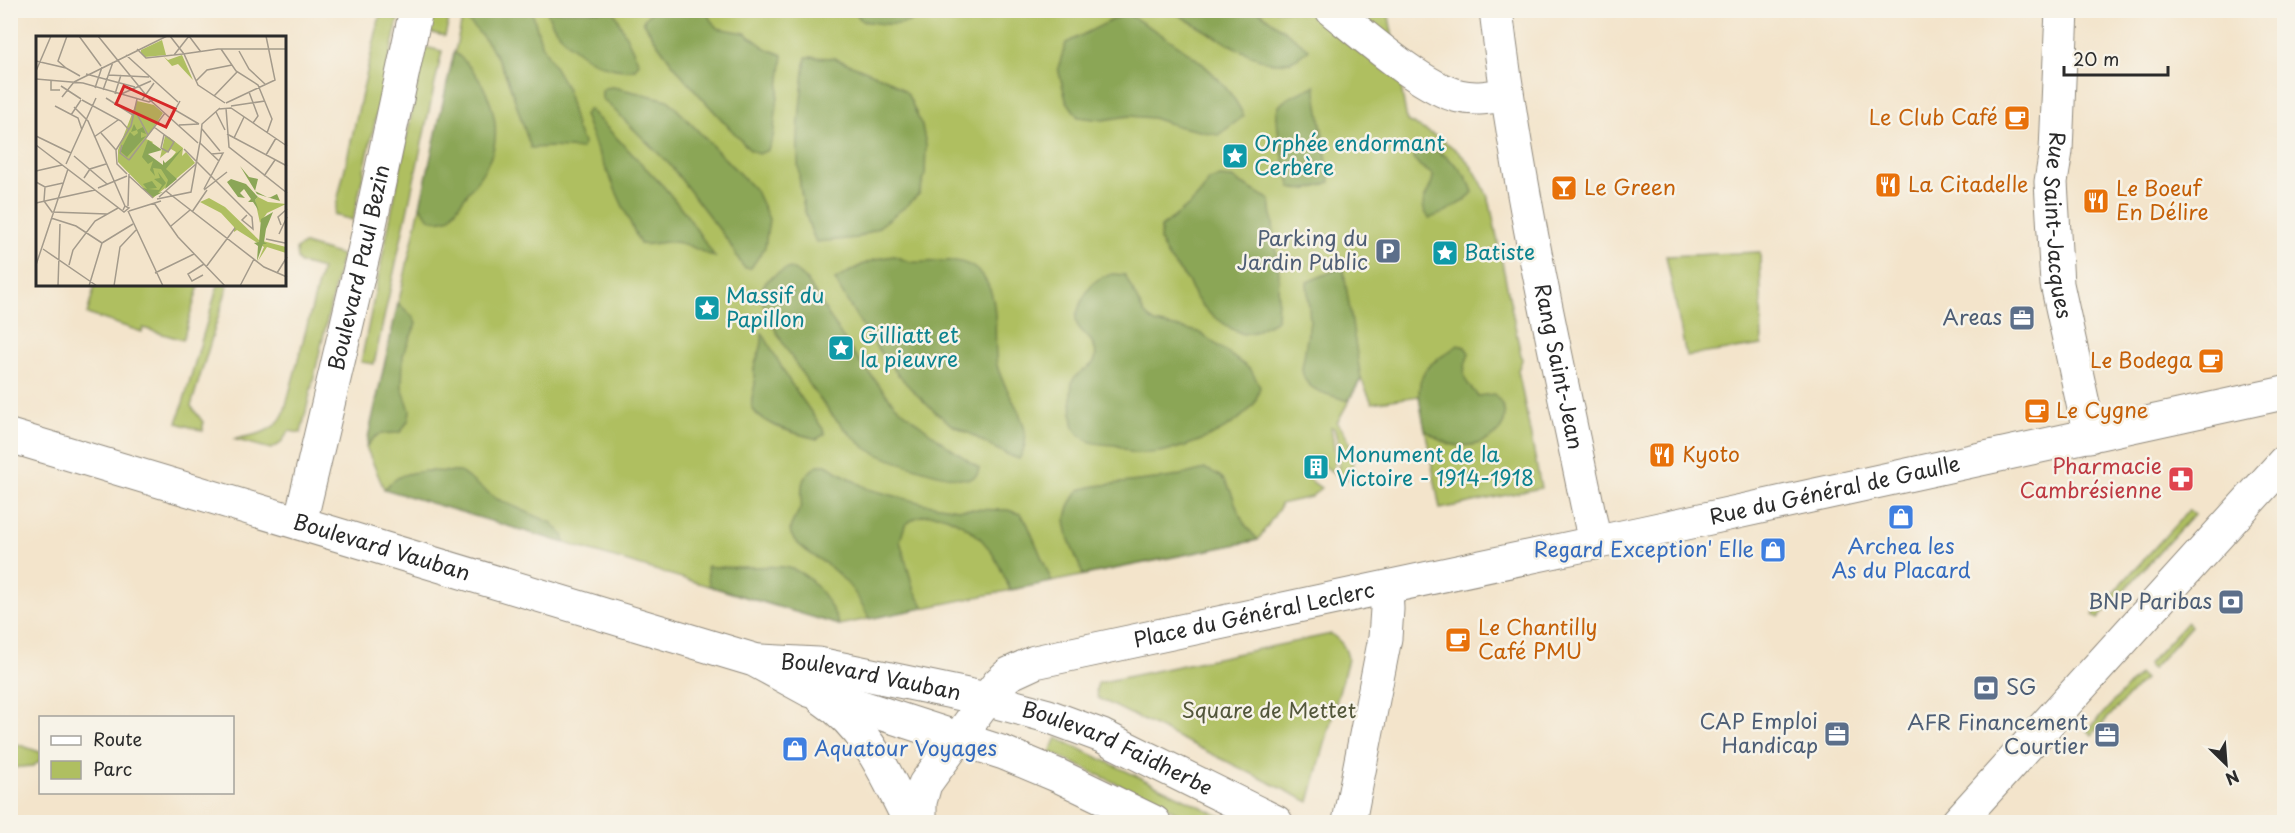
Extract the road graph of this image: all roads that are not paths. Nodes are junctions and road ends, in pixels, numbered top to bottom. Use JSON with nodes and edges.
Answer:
{"nodes":[{"id":1,"x":416,"y":10,"type":"edge"},
{"id":2,"x":1332,"y":10,"type":"edge"},
{"id":3,"x":1496,"y":10,"type":"edge"},
{"id":4,"x":2062,"y":10,"type":"edge"},
{"id":5,"x":1506,"y":95,"type":"junction"},
{"id":6,"x":2284,"y":393,"type":"edge"},
{"id":7,"x":10,"y":436,"type":"edge"},
{"id":8,"x":2090,"y":436,"type":"junction"},
{"id":9,"x":2284,"y":462,"type":"edge"},
{"id":10,"x":300,"y":523,"type":"junction"},
{"id":11,"x":1595,"y":543,"type":"junction"},
{"id":12,"x":1386,"y":588,"type":"junction"},
{"id":13,"x":754,"y":660,"type":"junction"},
{"id":14,"x":809,"y":690,"type":"junction"},
{"id":15,"x":986,"y":699,"type":"junction"},
{"id":16,"x":959,"y":738,"type":"junction"},
{"id":17,"x":910,"y":822,"type":"edge"},
{"id":18,"x":920,"y":822,"type":"edge"},
{"id":19,"x":1154,"y":822,"type":"edge"},
{"id":20,"x":1276,"y":822,"type":"edge"},
{"id":21,"x":1349,"y":822,"type":"edge"},
{"id":22,"x":1958,"y":822,"type":"edge"}],
"edges":[{"from":1,"to":10,"type":"street","name":"Boulevard Paul Bezin"},
{"from":2,"to":5,"type":"street"},
{"from":3,"to":5,"type":"street","name":"Rang Saint-Jean"},
{"from":4,"to":8,"type":"street","name":"Rue Saint-Jacques"},
{"from":5,"to":11,"type":"street","name":"Rang Saint-Jean"},
{"from":6,"to":8,"type":"street","name":"Rue du Général de Gaulle"},
{"from":7,"to":10,"type":"street","name":"Boulevard Vauban"},
{"from":8,"to":11,"type":"street","name":"Rue du Général de Gaulle"},
{"from":9,"to":22,"type":"street"},
{"from":10,"to":13,"type":"street","name":"Boulevard Vauban"},
{"from":11,"to":12,"type":"street","name":"Rue du Général de Gaulle"},
{"from":12,"to":15,"type":"street","name":"Place du Général Leclerc"},
{"from":12,"to":21,"type":"street","name":"Place du Général Leclerc"},
{"from":13,"to":14,"type":"street","name":"Boulevard Vauban"},
{"from":13,"to":15,"type":"street","name":"Boulevard Vauban"},
{"from":14,"to":16,"type":"street","name":"Boulevard Vauban"},
{"from":14,"to":17,"type":"street"},
{"from":15,"to":16,"type":"street","name":"Place du Général Leclerc"},
{"from":15,"to":20,"type":"street","name":"Boulevard Faidherbe"},
{"from":16,"to":18,"type":"street","name":"Place du Général Leclerc"},
{"from":16,"to":19,"type":"street"}]}
